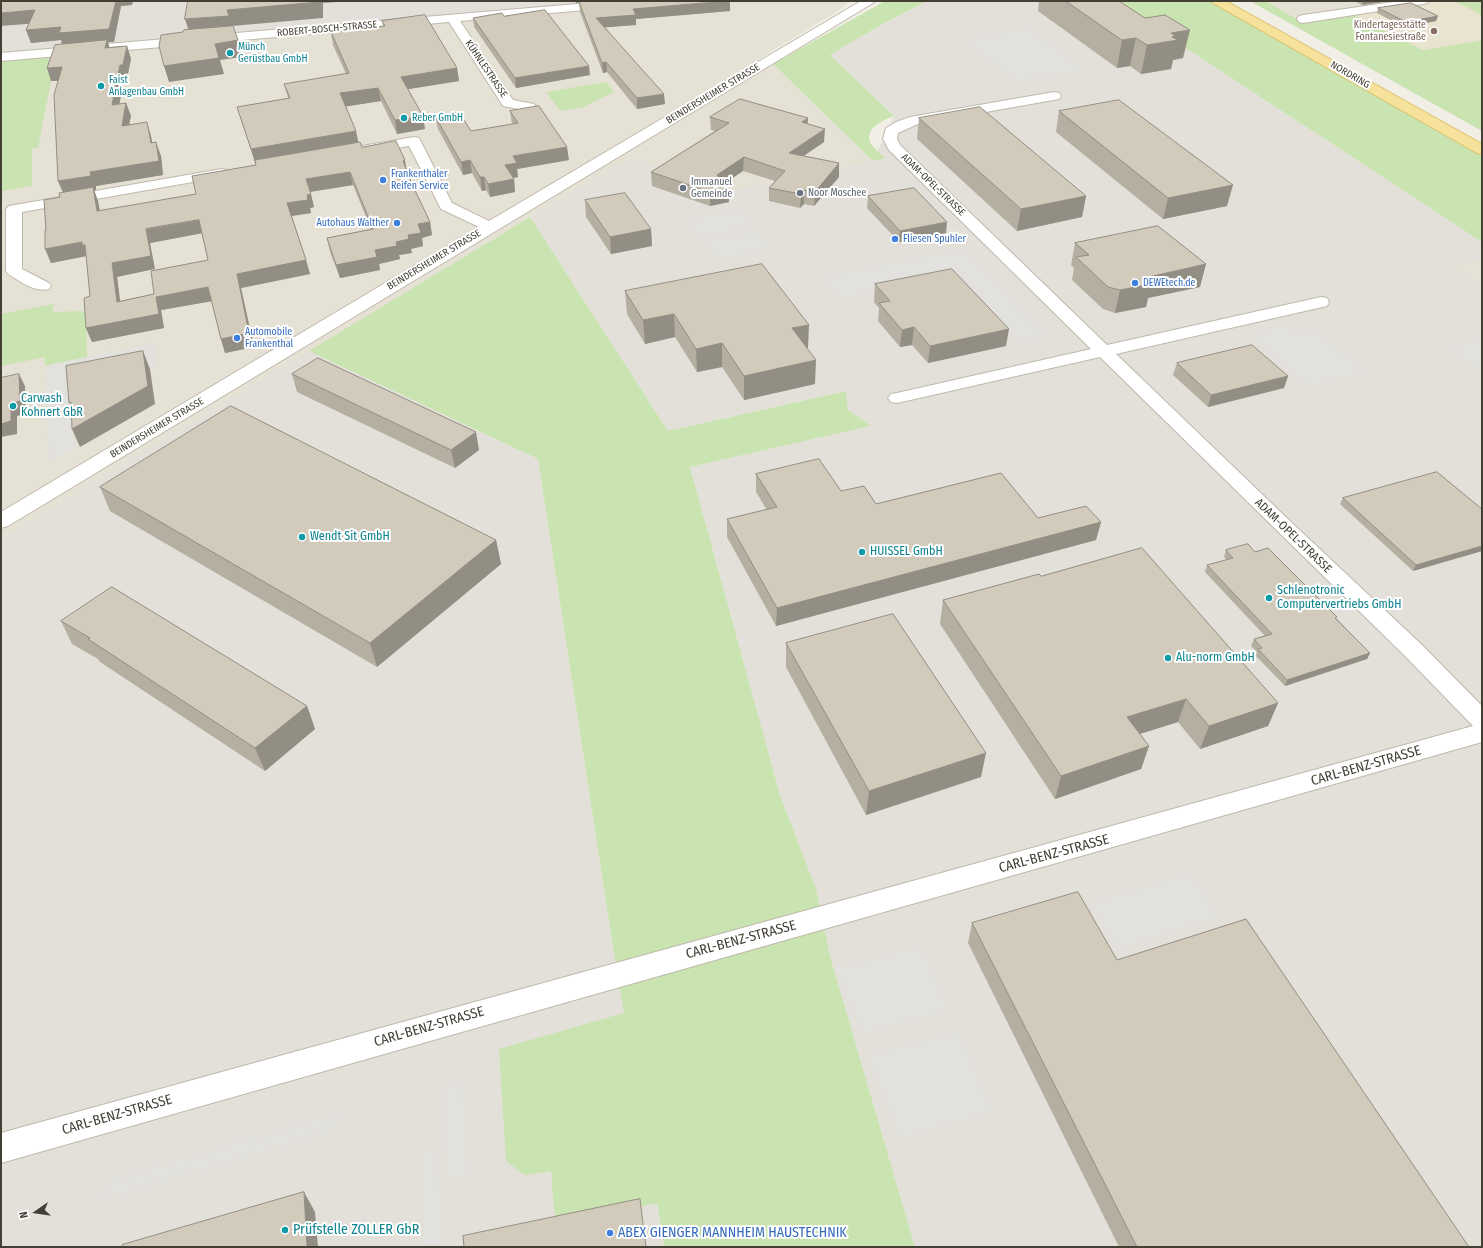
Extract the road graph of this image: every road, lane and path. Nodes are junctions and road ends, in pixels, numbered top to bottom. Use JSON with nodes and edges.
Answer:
{"nodes":[{"id":1,"x":653,"y":1,"type":"edge"},
{"id":2,"x":869,"y":1,"type":"edge"},
{"id":3,"x":1217,"y":1,"type":"edge"},
{"id":4,"x":1416,"y":1,"type":"edge"},
{"id":5,"x":452,"y":18,"type":"junction"},
{"id":6,"x":1303,"y":19,"type":"dead end"},
{"id":7,"x":1294,"y":31,"type":"dead end"},
{"id":8,"x":1,"y":57,"type":"edge"},
{"id":9,"x":1054,"y":96,"type":"dead end"},
{"id":10,"x":529,"y":107,"type":"edge"},
{"id":11,"x":1482,"y":137,"type":"edge"},
{"id":12,"x":1482,"y":150,"type":"edge"},
{"id":13,"x":352,"y":152,"type":"edge"},
{"id":14,"x":238,"y":171,"type":"edge"},
{"id":15,"x":490,"y":227,"type":"junction"},
{"id":16,"x":43,"y":286,"type":"dead end"},
{"id":17,"x":1321,"y":302,"type":"dead end"},
{"id":18,"x":1104,"y":351,"type":"junction"},
{"id":19,"x":897,"y":398,"type":"dead end"},
{"id":20,"x":1,"y":522,"type":"edge"},
{"id":21,"x":1482,"y":721,"type":"edge"},
{"id":22,"x":1482,"y":733,"type":"edge"},
{"id":23,"x":1,"y":1148,"type":"edge"}],
"edges":[{"from":1,"to":5,"type":"street","name":"ROBERT-BOSCH-STRASSE"},
{"from":2,"to":15,"type":"street","name":"BEINDERSHEIMER STRASSE"},
{"from":3,"to":12,"type":"main road","name":"NORDRING"},
{"from":4,"to":6,"type":"street"},
{"from":5,"to":8,"type":"street","name":"ROBERT-BOSCH-STRASSE"},
{"from":5,"to":10,"type":"street","name":"KÜHNLESTRASSE"},
{"from":7,"to":11,"type":"main road","name":"NORDRING"},
{"from":9,"to":18,"type":"street","name":"ADAM-OPEL-STRASSE"},
{"from":13,"to":15,"type":"street"},
{"from":14,"to":16,"type":"street"},
{"from":15,"to":20,"type":"street","name":"BEINDERSHEIMER STRASSE"},
{"from":17,"to":18,"type":"street"},
{"from":18,"to":19,"type":"street"},
{"from":18,"to":21,"type":"street","name":"ADAM-OPEL-STRASSE"},
{"from":22,"to":23,"type":"street","name":"CARL-BENZ-STRASSE"}]}
